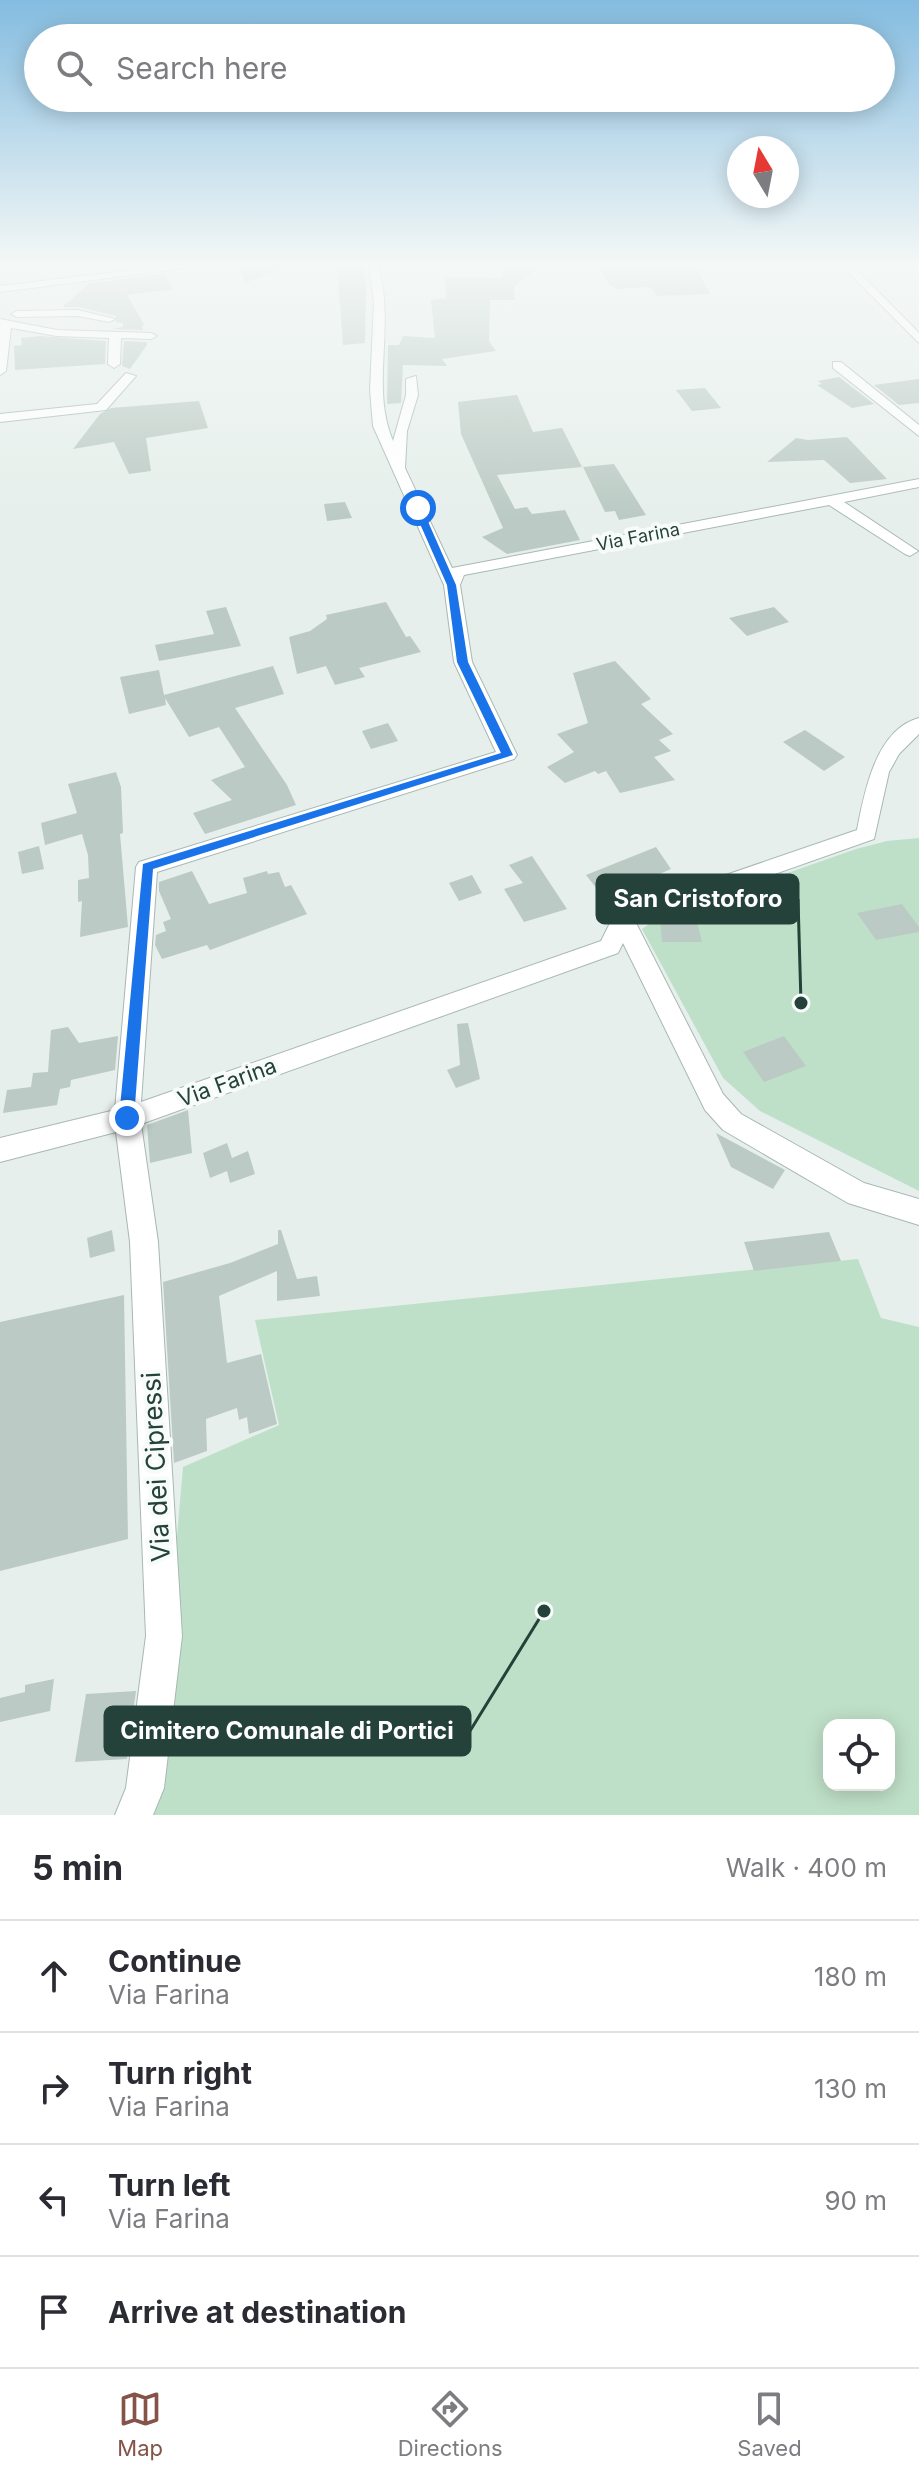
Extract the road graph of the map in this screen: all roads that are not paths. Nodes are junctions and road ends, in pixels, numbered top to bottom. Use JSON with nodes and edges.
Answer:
{"nodes":[{"id":1,"x":1,"y":347,"type":"edge"},
{"id":2,"x":115,"y":348,"type":"edge"},
{"id":3,"x":377,"y":348,"type":"edge"},
{"id":4,"x":114,"y":364,"type":"dead end"},
{"id":5,"x":837,"y":365,"type":"dead end"},
{"id":6,"x":0,"y":371,"type":"edge"},
{"id":7,"x":130,"y":376,"type":"dead end"},
{"id":8,"x":412,"y":379,"type":"dead end"},
{"id":9,"x":0,"y":418,"type":"edge"},
{"id":10,"x":919,"y":432,"type":"edge"},
{"id":11,"x":398,"y":468,"type":"junction"},
{"id":12,"x":919,"y":483,"type":"edge"},
{"id":13,"x":833,"y":501,"type":"junction"},
{"id":14,"x":910,"y":551,"type":"dead end"},
{"id":15,"x":452,"y":585,"type":"junction"},
{"id":16,"x":919,"y":724,"type":"edge"},
{"id":17,"x":623,"y":919,"type":"junction"},
{"id":18,"x":127,"y":1118,"type":"junction"},
{"id":19,"x":0,"y":1150,"type":"edge"},
{"id":20,"x":919,"y":1212,"type":"edge"},
{"id":21,"x":134,"y":1815,"type":"edge"}],
"edges":[{"from":1,"to":6,"type":"street"},
{"from":2,"to":4,"type":"street"},
{"from":3,"to":11,"type":"street"},
{"from":5,"to":10,"type":"street"},
{"from":7,"to":9,"type":"street"},
{"from":8,"to":11,"type":"street"},
{"from":11,"to":15,"type":"street"},
{"from":12,"to":13,"type":"street","name":"Via Farina"},
{"from":13,"to":14,"type":"street"},
{"from":13,"to":15,"type":"street","name":"Via Farina"},
{"from":15,"to":18,"type":"street"},
{"from":16,"to":17,"type":"street"},
{"from":17,"to":18,"type":"street","name":"Via Farina"},
{"from":17,"to":20,"type":"street"},
{"from":18,"to":19,"type":"street","name":"Via Farina"},
{"from":18,"to":21,"type":"street","name":"Via dei Cipressi"}]}
